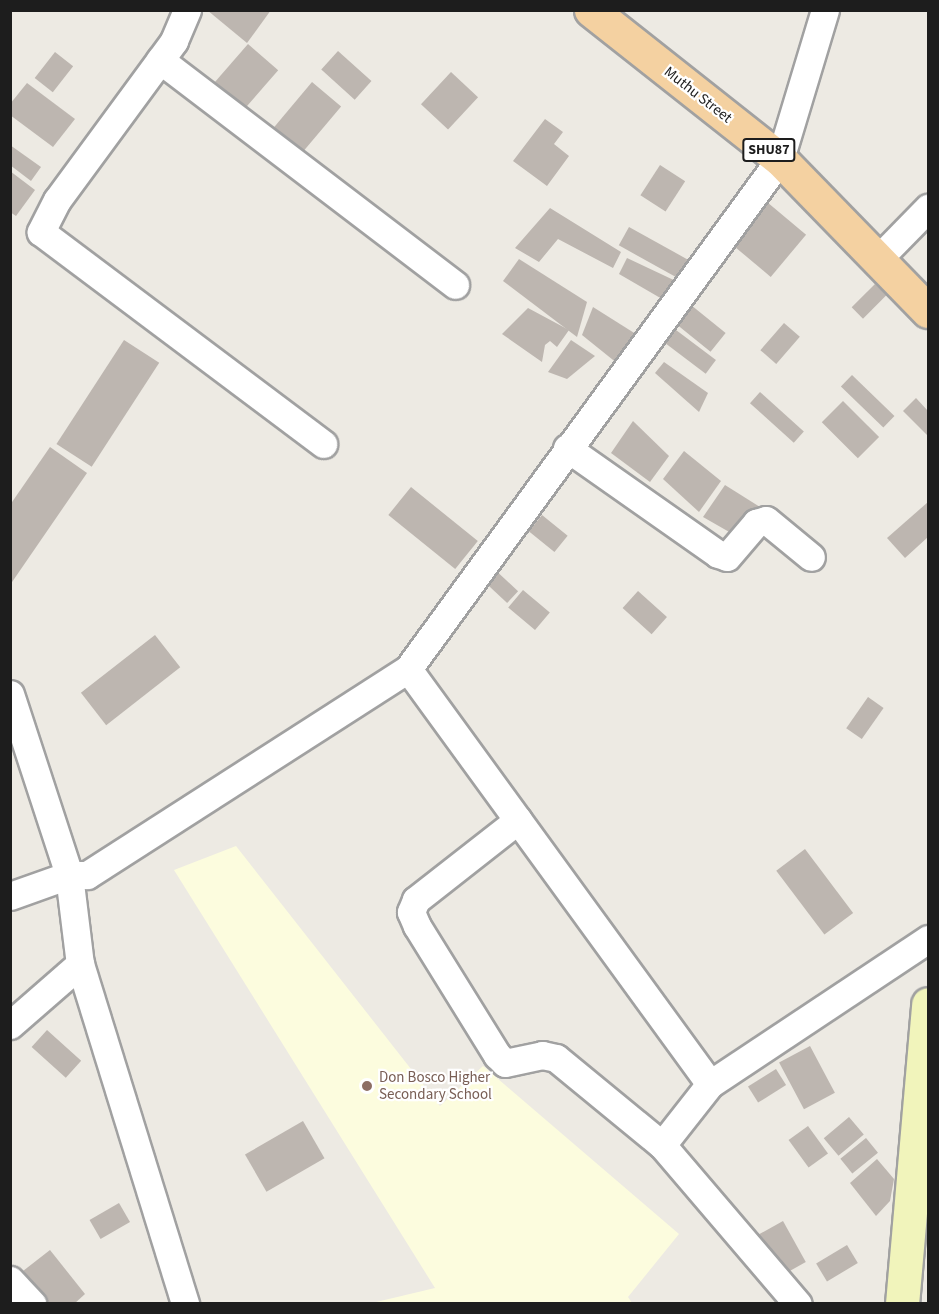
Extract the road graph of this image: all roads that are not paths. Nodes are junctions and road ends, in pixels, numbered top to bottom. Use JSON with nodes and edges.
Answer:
{"nodes":[{"id":1,"x":187,"y":10,"type":"edge"},
{"id":2,"x":591,"y":10,"type":"edge"},
{"id":3,"x":825,"y":10,"type":"edge"},
{"id":4,"x":160,"y":60,"type":"junction"},
{"id":5,"x":780,"y":159,"type":"junction"},
{"id":6,"x":928,"y":208,"type":"edge"},
{"id":7,"x":880,"y":257,"type":"junction"},
{"id":8,"x":454,"y":285,"type":"dead end"},
{"id":9,"x":928,"y":310,"type":"edge"},
{"id":10,"x":323,"y":444,"type":"dead end"},
{"id":11,"x":567,"y":447,"type":"junction"},
{"id":12,"x":811,"y":557,"type":"dead end"},
{"id":13,"x":408,"y":669,"type":"junction"},
{"id":14,"x":10,"y":694,"type":"edge"},
{"id":15,"x":518,"y":820,"type":"junction"},
{"id":16,"x":69,"y":875,"type":"junction"},
{"id":17,"x":10,"y":896,"type":"edge"},
{"id":18,"x":928,"y":939,"type":"edge"},
{"id":19,"x":80,"y":964,"type":"junction"},
{"id":20,"x":928,"y":1004,"type":"edge"},
{"id":21,"x":10,"y":1025,"type":"edge"},
{"id":22,"x":710,"y":1083,"type":"junction"},
{"id":23,"x":662,"y":1145,"type":"junction"},
{"id":24,"x":10,"y":1280,"type":"edge"},
{"id":25,"x":32,"y":1304,"type":"edge"},
{"id":26,"x":185,"y":1304,"type":"edge"},
{"id":27,"x":798,"y":1304,"type":"edge"},
{"id":28,"x":902,"y":1304,"type":"edge"}],
"edges":[{"from":1,"to":4,"type":"street"},
{"from":2,"to":5,"type":"main road","name":"Muthu Street","number":"SHU87"},
{"from":3,"to":5,"type":"street"},
{"from":4,"to":8,"type":"street"},
{"from":4,"to":10,"type":"street"},
{"from":5,"to":7,"type":"main road","name":"Muthu Street","number":"SHU87"},
{"from":5,"to":11,"type":"street"},
{"from":6,"to":7,"type":"street"},
{"from":7,"to":9,"type":"main road","name":"Muthu Street","number":"SHU87"},
{"from":11,"to":12,"type":"street"},
{"from":11,"to":13,"type":"street"},
{"from":13,"to":15,"type":"street"},
{"from":13,"to":16,"type":"street"},
{"from":14,"to":16,"type":"street"},
{"from":15,"to":22,"type":"street"},
{"from":15,"to":23,"type":"street"},
{"from":16,"to":17,"type":"street"},
{"from":16,"to":19,"type":"street"},
{"from":18,"to":22,"type":"street"},
{"from":19,"to":21,"type":"street"},
{"from":19,"to":26,"type":"street"},
{"from":20,"to":28,"type":"street"},
{"from":22,"to":23,"type":"street"},
{"from":23,"to":27,"type":"street"},
{"from":24,"to":25,"type":"street"}]}
